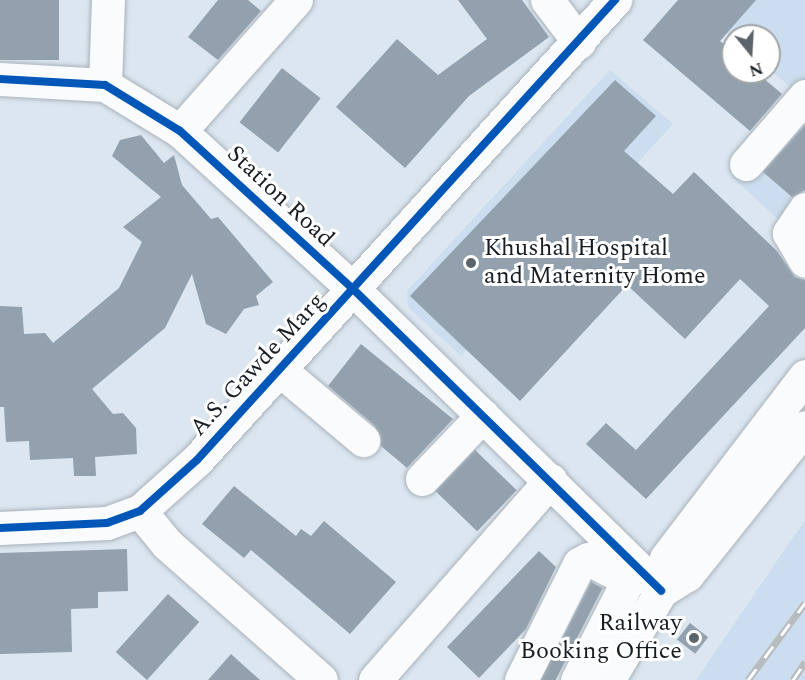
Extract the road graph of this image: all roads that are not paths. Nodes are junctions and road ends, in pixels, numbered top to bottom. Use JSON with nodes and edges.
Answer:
{"nodes":[{"id":1,"x":108,"y":0,"type":"edge"},
{"id":2,"x":296,"y":0,"type":"edge"},
{"id":3,"x":547,"y":0,"type":"edge"},
{"id":4,"x":615,"y":0,"type":"edge"},
{"id":5,"x":579,"y":42,"type":"junction"},
{"id":6,"x":0,"y":79,"type":"edge"},
{"id":7,"x":105,"y":85,"type":"junction"},
{"id":8,"x":805,"y":96,"type":"edge"},
{"id":9,"x":180,"y":131,"type":"junction"},
{"id":10,"x":746,"y":164,"type":"dead end"},
{"id":11,"x":805,"y":209,"type":"edge"},
{"id":12,"x":805,"y":261,"type":"edge"},
{"id":13,"x":354,"y":291,"type":"junction"},
{"id":14,"x":280,"y":370,"type":"junction"},
{"id":15,"x":805,"y":376,"type":"edge"},
{"id":16,"x":483,"y":415,"type":"junction"},
{"id":17,"x":805,"y":427,"type":"edge"},
{"id":18,"x":363,"y":440,"type":"dead end"},
{"id":19,"x":422,"y":479,"type":"dead end"},
{"id":20,"x":551,"y":480,"type":"junction"},
{"id":21,"x":140,"y":511,"type":"junction"},
{"id":22,"x":0,"y":528,"type":"edge"},
{"id":23,"x":621,"y":565,"type":"junction"},
{"id":24,"x":661,"y":591,"type":"junction"},
{"id":25,"x":611,"y":612,"type":"junction"},
{"id":26,"x":640,"y":626,"type":"junction"},
{"id":27,"x":321,"y":680,"type":"edge"},
{"id":28,"x":375,"y":680,"type":"edge"},
{"id":29,"x":521,"y":680,"type":"edge"},
{"id":30,"x":577,"y":680,"type":"edge"},
{"id":31,"x":608,"y":680,"type":"edge"}],
"edges":[{"from":1,"to":7,"type":"street"},
{"from":2,"to":9,"type":"street"},
{"from":3,"to":5,"type":"street"},
{"from":4,"to":5,"type":"street","name":"A.S. Gawde Marg"},
{"from":5,"to":13,"type":"street","name":"A.S. Gawde Marg"},
{"from":6,"to":7,"type":"street"},
{"from":7,"to":9,"type":"street","name":"Station Road"},
{"from":8,"to":10,"type":"street"},
{"from":9,"to":13,"type":"street","name":"Station Road"},
{"from":11,"to":12,"type":"street"},
{"from":13,"to":14,"type":"street","name":"A.S. Gawde Marg"},
{"from":13,"to":16,"type":"street","name":"Station Road"},
{"from":14,"to":18,"type":"street"},
{"from":14,"to":21,"type":"street","name":"A.S. Gawde Marg"},
{"from":15,"to":24,"type":"street"},
{"from":16,"to":19,"type":"street"},
{"from":16,"to":20,"type":"street","name":"Station Road"},
{"from":17,"to":24,"type":"street"},
{"from":20,"to":23,"type":"street","name":"Station Road"},
{"from":20,"to":28,"type":"street"},
{"from":21,"to":22,"type":"street","name":"A.S. Gawde Marg"},
{"from":21,"to":27,"type":"street"},
{"from":23,"to":24,"type":"street","name":"Station Road"},
{"from":23,"to":25,"type":"street"},
{"from":23,"to":29,"type":"street"},
{"from":24,"to":26,"type":"street"},
{"from":25,"to":26,"type":"street"},
{"from":25,"to":30,"type":"street"},
{"from":26,"to":31,"type":"street"}]}
